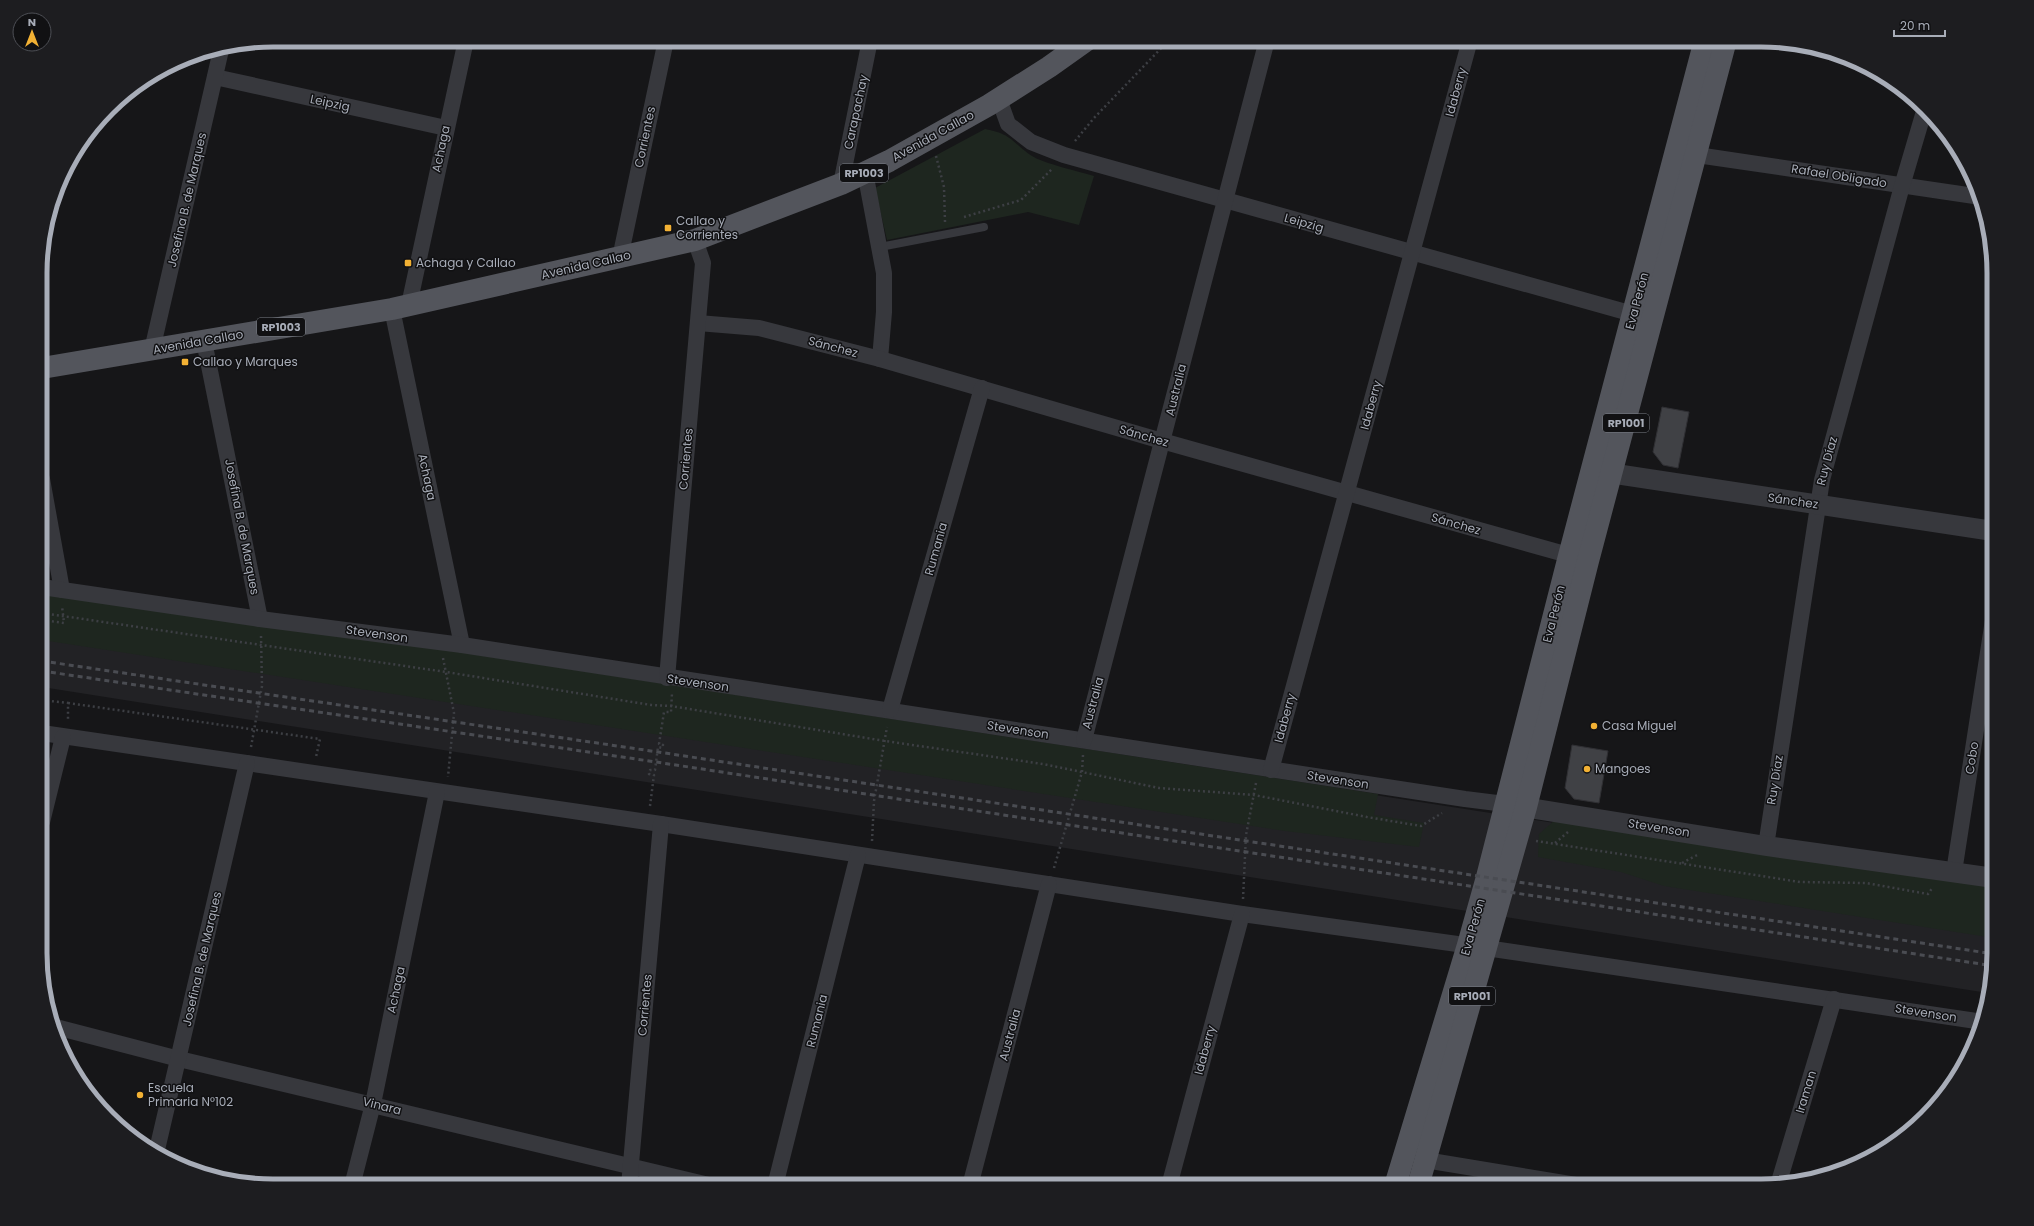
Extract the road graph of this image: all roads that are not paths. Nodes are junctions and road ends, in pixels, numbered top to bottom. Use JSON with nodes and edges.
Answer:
{"nodes":[{"id":1,"x":464,"y":47,"type":"edge"},
{"id":2,"x":665,"y":47,"type":"edge"},
{"id":3,"x":869,"y":47,"type":"edge"},
{"id":4,"x":1077,"y":47,"type":"edge"},
{"id":5,"x":1266,"y":47,"type":"edge"},
{"id":6,"x":1468,"y":47,"type":"edge"},
{"id":7,"x":1704,"y":47,"type":"edge"},
{"id":8,"x":1724,"y":47,"type":"edge"},
{"id":9,"x":220,"y":54,"type":"edge"},
{"id":10,"x":215,"y":77,"type":"junction"},
{"id":11,"x":999,"y":99,"type":"junction"},
{"id":12,"x":1923,"y":115,"type":"edge"},
{"id":13,"x":446,"y":128,"type":"junction"},
{"id":14,"x":1697,"y":155,"type":"junction"},
{"id":15,"x":865,"y":172,"type":"junction"},
{"id":16,"x":841,"y":184,"type":"junction"},
{"id":17,"x":1902,"y":186,"type":"junction"},
{"id":18,"x":1973,"y":196,"type":"edge"},
{"id":19,"x":1224,"y":200,"type":"junction"},
{"id":20,"x":984,"y":227,"type":"dead end"},
{"id":21,"x":695,"y":240,"type":"junction"},
{"id":22,"x":880,"y":247,"type":"junction"},
{"id":23,"x":1413,"y":253,"type":"junction"},
{"id":24,"x":620,"y":258,"type":"junction"},
{"id":25,"x":401,"y":307,"type":"junction"},
{"id":26,"x":1633,"y":314,"type":"junction"},
{"id":27,"x":698,"y":323,"type":"junction"},
{"id":28,"x":204,"y":340,"type":"junction"},
{"id":29,"x":152,"y":350,"type":"junction"},
{"id":30,"x":880,"y":359,"type":"junction"},
{"id":31,"x":47,"y":367,"type":"edge"},
{"id":32,"x":982,"y":388,"type":"junction"},
{"id":33,"x":1162,"y":441,"type":"junction"},
{"id":34,"x":1602,"y":472,"type":"junction"},
{"id":35,"x":1347,"y":493,"type":"junction"},
{"id":36,"x":1817,"y":504,"type":"junction"},
{"id":37,"x":47,"y":508,"type":"edge"},
{"id":38,"x":1987,"y":530,"type":"edge"},
{"id":39,"x":1579,"y":558,"type":"junction"},
{"id":40,"x":47,"y":588,"type":"edge"},
{"id":41,"x":62,"y":590,"type":"junction"},
{"id":42,"x":260,"y":619,"type":"junction"},
{"id":43,"x":462,"y":645,"type":"junction"},
{"id":44,"x":1987,"y":664,"type":"edge"},
{"id":45,"x":667,"y":678,"type":"junction"},
{"id":46,"x":890,"y":710,"type":"junction"},
{"id":47,"x":47,"y":734,"type":"edge"},
{"id":48,"x":63,"y":737,"type":"junction"},
{"id":49,"x":1084,"y":740,"type":"junction"},
{"id":50,"x":247,"y":763,"type":"junction"},
{"id":51,"x":1265,"y":769,"type":"junction"},
{"id":52,"x":441,"y":793,"type":"junction"},
{"id":53,"x":47,"y":802,"type":"edge"},
{"id":54,"x":1516,"y":805,"type":"junction"},
{"id":55,"x":655,"y":823,"type":"junction"},
{"id":56,"x":1766,"y":846,"type":"junction"},
{"id":57,"x":865,"y":856,"type":"junction"},
{"id":58,"x":1954,"y":872,"type":"junction"},
{"id":59,"x":1987,"y":877,"type":"edge"},
{"id":60,"x":1049,"y":884,"type":"junction"},
{"id":61,"x":1242,"y":914,"type":"junction"},
{"id":62,"x":1477,"y":946,"type":"junction"},
{"id":63,"x":1834,"y":999,"type":"junction"},
{"id":64,"x":1976,"y":1021,"type":"edge"},
{"id":65,"x":60,"y":1028,"type":"edge"},
{"id":66,"x":179,"y":1059,"type":"junction"},
{"id":67,"x":372,"y":1104,"type":"junction"},
{"id":68,"x":158,"y":1147,"type":"edge"},
{"id":69,"x":1425,"y":1160,"type":"junction"},
{"id":70,"x":630,"y":1167,"type":"junction"},
{"id":71,"x":1780,"y":1178,"type":"edge"},
{"id":72,"x":354,"y":1179,"type":"edge"},
{"id":73,"x":629,"y":1179,"type":"edge"},
{"id":74,"x":682,"y":1179,"type":"edge"},
{"id":75,"x":778,"y":1179,"type":"edge"},
{"id":76,"x":972,"y":1179,"type":"edge"},
{"id":77,"x":1171,"y":1179,"type":"edge"},
{"id":78,"x":1397,"y":1179,"type":"edge"},
{"id":79,"x":1420,"y":1179,"type":"edge"},
{"id":80,"x":1540,"y":1179,"type":"edge"}],
"edges":[{"from":1,"to":13,"type":"street","name":"Achaga"},
{"from":2,"to":24,"type":"street","name":"Corrientes"},
{"from":3,"to":16,"type":"street","name":"Carapachay"},
{"from":4,"to":11,"type":"main road","name":"Avenida Callao","number":"RP1003"},
{"from":5,"to":19,"type":"street","name":"Australia"},
{"from":6,"to":23,"type":"street","name":"Idaberry"},
{"from":7,"to":26,"type":"main road","name":"Eva Perón","number":"RP1001"},
{"from":8,"to":14,"type":"main road","name":"Eva Perón","number":"RP1001"},
{"from":9,"to":10,"type":"street","name":"Josefina B. de Marques"},
{"from":10,"to":13,"type":"street","name":"Leipzig"},
{"from":10,"to":29,"type":"street","name":"Josefina B. de Marques"},
{"from":11,"to":15,"type":"main road","name":"Avenida Callao","number":"RP1003"},
{"from":11,"to":19,"type":"street","name":"Leipzig"},
{"from":12,"to":17,"type":"street","name":"Ruy Díaz"},
{"from":13,"to":25,"type":"street","name":"Achaga"},
{"from":14,"to":17,"type":"street","name":"Rafael Obligado"},
{"from":14,"to":34,"type":"main road","name":"Eva Perón","number":"RP1001"},
{"from":15,"to":16,"type":"main road","name":"Avenida Callao","number":"RP1003"},
{"from":15,"to":22,"type":"street"},
{"from":16,"to":21,"type":"main road","name":"Avenida Callao","number":"RP1003"},
{"from":17,"to":18,"type":"street","name":"Rafael Obligado"},
{"from":17,"to":36,"type":"street","name":"Ruy Díaz"},
{"from":19,"to":23,"type":"street","name":"Leipzig"},
{"from":19,"to":33,"type":"street","name":"Australia"},
{"from":20,"to":22,"type":"lane"},
{"from":21,"to":24,"type":"main road","name":"Avenida Callao","number":"RP1003"},
{"from":21,"to":27,"type":"street","name":"Corrientes"},
{"from":22,"to":30,"type":"street"},
{"from":23,"to":26,"type":"street","name":"Leipzig"},
{"from":23,"to":35,"type":"street","name":"Idaberry"},
{"from":24,"to":25,"type":"main road","name":"Avenida Callao","number":"RP1003"},
{"from":25,"to":28,"type":"main road","name":"Avenida Callao","number":"RP1003"},
{"from":25,"to":43,"type":"street","name":"Achaga"},
{"from":26,"to":34,"type":"main road","name":"Eva Perón","number":"RP1001"},
{"from":27,"to":30,"type":"street","name":"Sánchez"},
{"from":27,"to":45,"type":"street","name":"Corrientes"},
{"from":28,"to":29,"type":"main road","name":"Avenida Callao","number":"RP1003"},
{"from":28,"to":42,"type":"street","name":"Josefina B. de Marques"},
{"from":29,"to":31,"type":"main road","name":"Avenida Callao","number":"RP1003"},
{"from":30,"to":32,"type":"street","name":"Sánchez"},
{"from":32,"to":33,"type":"street","name":"Sánchez"},
{"from":32,"to":46,"type":"street","name":"Rumania"},
{"from":33,"to":35,"type":"street","name":"Sánchez"},
{"from":33,"to":49,"type":"street","name":"Australia"},
{"from":34,"to":36,"type":"street","name":"Sánchez"},
{"from":34,"to":39,"type":"main road","name":"Eva Perón","number":"RP1001"},
{"from":35,"to":39,"type":"street","name":"Sánchez"},
{"from":35,"to":51,"type":"street","name":"Idaberry"},
{"from":36,"to":38,"type":"street","name":"Sánchez"},
{"from":36,"to":56,"type":"street","name":"Ruy Díaz"},
{"from":37,"to":41,"type":"street"},
{"from":39,"to":54,"type":"main road","name":"Eva Perón","number":"RP1001"},
{"from":40,"to":41,"type":"street","name":"Stevenson"},
{"from":41,"to":42,"type":"street","name":"Stevenson"},
{"from":42,"to":43,"type":"street","name":"Stevenson"},
{"from":43,"to":45,"type":"street","name":"Stevenson"},
{"from":44,"to":58,"type":"street","name":"Cobo"},
{"from":45,"to":46,"type":"street","name":"Stevenson"},
{"from":46,"to":49,"type":"street","name":"Stevenson"},
{"from":47,"to":48,"type":"street","name":"Stevenson"},
{"from":48,"to":50,"type":"street","name":"Stevenson"},
{"from":48,"to":53,"type":"street"},
{"from":49,"to":51,"type":"street","name":"Stevenson"},
{"from":50,"to":52,"type":"street","name":"Stevenson"},
{"from":50,"to":66,"type":"street","name":"Josefina B. de Marques"},
{"from":51,"to":54,"type":"street","name":"Stevenson"},
{"from":52,"to":55,"type":"street","name":"Stevenson"},
{"from":52,"to":67,"type":"street","name":"Achaga"},
{"from":54,"to":56,"type":"street","name":"Stevenson"},
{"from":54,"to":62,"type":"main road","name":"Eva Perón","number":"RP1001"},
{"from":55,"to":57,"type":"street","name":"Stevenson"},
{"from":55,"to":70,"type":"street","name":"Corrientes"},
{"from":56,"to":58,"type":"street","name":"Stevenson"},
{"from":57,"to":60,"type":"street","name":"Stevenson"},
{"from":57,"to":75,"type":"street","name":"Rumania"},
{"from":58,"to":59,"type":"street","name":"Stevenson"},
{"from":60,"to":61,"type":"street","name":"Stevenson"},
{"from":60,"to":76,"type":"street","name":"Australia"},
{"from":61,"to":62,"type":"street","name":"Stevenson"},
{"from":61,"to":77,"type":"street","name":"Idaberry"},
{"from":62,"to":63,"type":"street","name":"Stevenson"},
{"from":62,"to":69,"type":"main road","name":"Eva Perón","number":"RP1001"},
{"from":62,"to":78,"type":"main road","name":"Eva Perón","number":"RP1001"},
{"from":63,"to":64,"type":"street","name":"Stevenson"},
{"from":63,"to":71,"type":"street","name":"Iraman"},
{"from":65,"to":66,"type":"street","name":"Vinara"},
{"from":66,"to":67,"type":"street","name":"Vinara"},
{"from":66,"to":68,"type":"street","name":"Josefina B. de Marques"},
{"from":67,"to":70,"type":"street","name":"Vinara"},
{"from":67,"to":72,"type":"street","name":"Achaga"},
{"from":69,"to":79,"type":"main road","name":"Eva Perón","number":"RP1001"},
{"from":69,"to":80,"type":"street"},
{"from":70,"to":73,"type":"street","name":"Corrientes"},
{"from":70,"to":74,"type":"street","name":"Vinara"}]}
